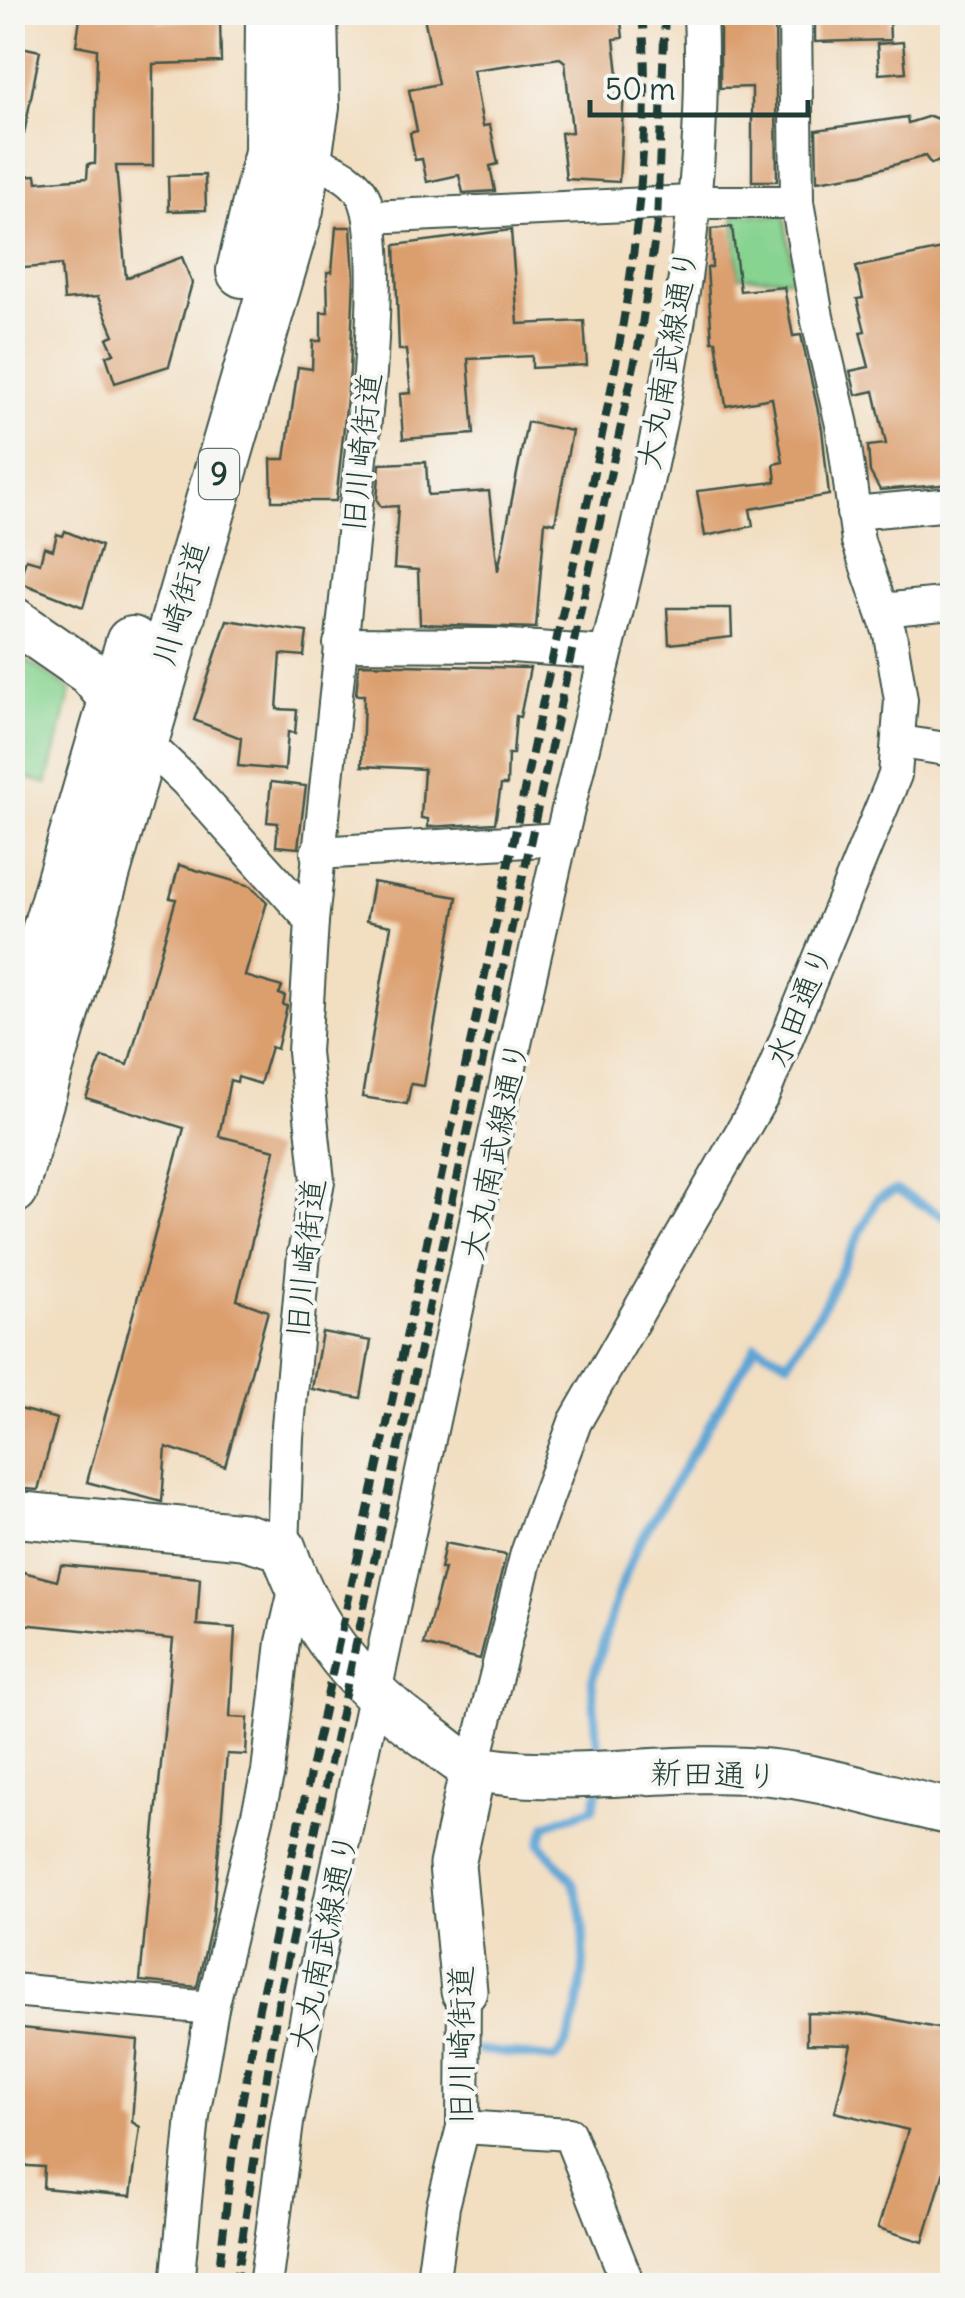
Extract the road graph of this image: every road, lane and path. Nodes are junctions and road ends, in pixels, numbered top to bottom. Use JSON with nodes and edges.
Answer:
{"nodes":[{"id":1,"x":272,"y":12,"type":"edge"},
{"id":2,"x":311,"y":12,"type":"edge"},
{"id":3,"x":700,"y":12,"type":"edge"},
{"id":4,"x":794,"y":12,"type":"edge"},
{"id":5,"x":289,"y":156,"type":"junction"},
{"id":6,"x":692,"y":202,"type":"junction"},
{"id":7,"x":798,"y":202,"type":"junction"},
{"id":8,"x":370,"y":217,"type":"junction"},
{"id":9,"x":952,"y":504,"type":"edge"},
{"id":10,"x":853,"y":512,"type":"junction"},
{"id":11,"x":952,"y":603,"type":"edge"},
{"id":12,"x":882,"y":610,"type":"junction"},
{"id":13,"x":12,"y":619,"type":"edge"},
{"id":14,"x":340,"y":644,"type":"junction"},
{"id":15,"x":605,"y":653,"type":"junction"},
{"id":16,"x":129,"y":719,"type":"junction"},
{"id":17,"x":901,"y":742,"type":"junction"},
{"id":18,"x":952,"y":750,"type":"edge"},
{"id":19,"x":562,"y":839,"type":"junction"},
{"id":20,"x":317,"y":853,"type":"junction"},
{"id":21,"x":312,"y":922,"type":"junction"},
{"id":22,"x":12,"y":1055,"type":"edge"},
{"id":23,"x":12,"y":1188,"type":"edge"},
{"id":24,"x":12,"y":1514,"type":"edge"},
{"id":25,"x":290,"y":1568,"type":"junction"},
{"id":26,"x":374,"y":1695,"type":"junction"},
{"id":27,"x":473,"y":1768,"type":"junction"},
{"id":28,"x":952,"y":1812,"type":"edge"},
{"id":29,"x":12,"y":1990,"type":"edge"},
{"id":30,"x":464,"y":1990,"type":"joint"},
{"id":31,"x":212,"y":2008,"type":"junction"},
{"id":32,"x":463,"y":2127,"type":"junction"},
{"id":33,"x":177,"y":2286,"type":"edge"},
{"id":34,"x":265,"y":2286,"type":"edge"},
{"id":35,"x":432,"y":2286,"type":"edge"},
{"id":36,"x":629,"y":2286,"type":"edge"}],
"edges":[{"from":1,"to":5,"type":"main road","name":"川崎街道","number":"9"},
{"from":2,"to":5,"type":"main road","name":"川崎街道","number":"9"},
{"from":3,"to":6,"type":"street","name":"大丸南武線通り"},
{"from":4,"to":7,"type":"street","name":"水田通り"},
{"from":5,"to":8,"type":"street","name":"旧川崎街道"},
{"from":5,"to":16,"type":"main road","name":"川崎街道","number":"9"},
{"from":6,"to":7,"type":"street"},
{"from":6,"to":8,"type":"street"},
{"from":6,"to":15,"type":"street","name":"大丸南武線通り"},
{"from":7,"to":10,"type":"street","name":"水田通り"},
{"from":8,"to":14,"type":"street","name":"旧川崎街道"},
{"from":9,"to":10,"type":"street"},
{"from":10,"to":12,"type":"street","name":"水田通り"},
{"from":11,"to":12,"type":"street"},
{"from":12,"to":17,"type":"street","name":"水田通り"},
{"from":13,"to":16,"type":"street"},
{"from":14,"to":15,"type":"street"},
{"from":14,"to":20,"type":"street","name":"旧川崎街道"},
{"from":15,"to":19,"type":"street","name":"大丸南武線通り"},
{"from":16,"to":21,"type":"street"},
{"from":16,"to":22,"type":"main road","name":"川崎街道","number":"9"},
{"from":16,"to":23,"type":"main road","name":"川崎街道","number":"9"},
{"from":17,"to":18,"type":"street"},
{"from":17,"to":27,"type":"street","name":"水田通り"},
{"from":19,"to":20,"type":"street"},
{"from":19,"to":26,"type":"street","name":"大丸南武線通り"},
{"from":20,"to":21,"type":"street","name":"旧川崎街道"},
{"from":21,"to":25,"type":"street","name":"旧川崎街道"},
{"from":24,"to":25,"type":"street"},
{"from":25,"to":26,"type":"street","name":"旧川崎街道"},
{"from":25,"to":31,"type":"street"},
{"from":26,"to":27,"type":"street","name":"旧川崎街道"},
{"from":26,"to":34,"type":"street","name":"大丸南武線通り"},
{"from":27,"to":28,"type":"street","name":"新田通り"},
{"from":27,"to":30,"type":"street","name":"旧川崎街道"},
{"from":29,"to":31,"type":"street"},
{"from":30,"to":32,"type":"street","name":"旧川崎街道"},
{"from":31,"to":33,"type":"street"},
{"from":32,"to":35,"type":"street","name":"旧川崎街道"},
{"from":32,"to":36,"type":"street"}]}
